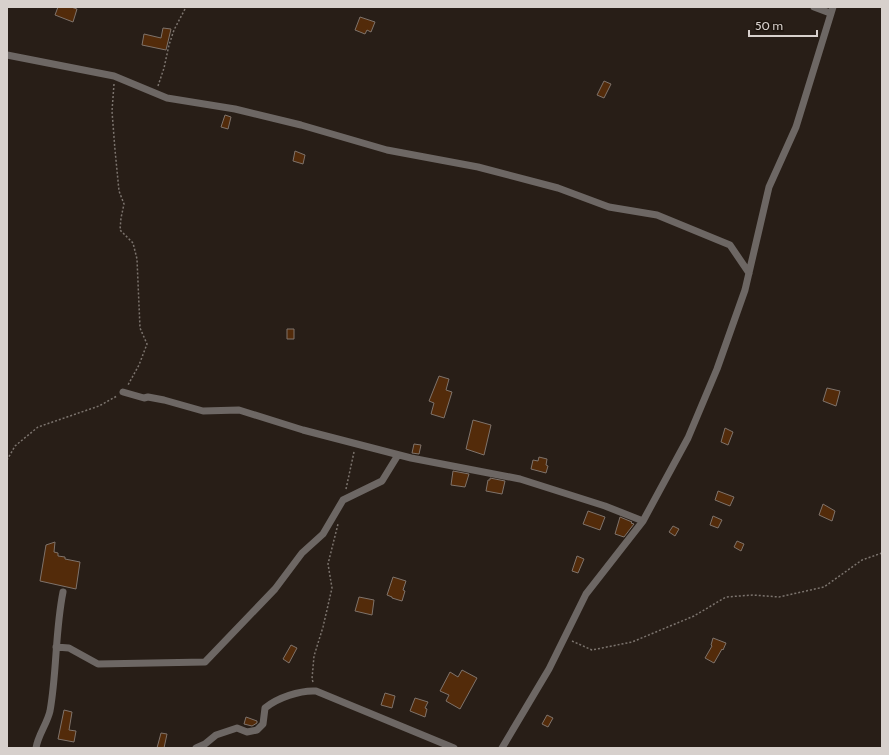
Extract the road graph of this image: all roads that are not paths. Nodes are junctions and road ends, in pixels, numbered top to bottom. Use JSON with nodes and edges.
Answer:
{"nodes":[{"id":1,"x":814,"y":7,"type":"edge"},
{"id":2,"x":832,"y":10,"type":"edge"},
{"id":3,"x":7,"y":55,"type":"edge"},
{"id":4,"x":749,"y":273,"type":"junction"},
{"id":5,"x":123,"y":392,"type":"road end"},
{"id":6,"x":398,"y":455,"type":"junction"},
{"id":7,"x":643,"y":521,"type":"junction"},
{"id":8,"x":63,"y":592,"type":"dead end"},
{"id":9,"x":56,"y":647,"type":"junction"},
{"id":10,"x":36,"y":748,"type":"edge"},
{"id":11,"x":196,"y":748,"type":"edge"},
{"id":12,"x":454,"y":748,"type":"edge"},
{"id":13,"x":502,"y":748,"type":"edge"}],
"edges":[{"from":1,"to":2,"type":"street"},
{"from":2,"to":4,"type":"street"},
{"from":3,"to":4,"type":"street"},
{"from":4,"to":7,"type":"street"},
{"from":5,"to":6,"type":"street"},
{"from":6,"to":7,"type":"street"},
{"from":6,"to":9,"type":"street"},
{"from":7,"to":13,"type":"street"},
{"from":8,"to":9,"type":"street"},
{"from":9,"to":10,"type":"street"},
{"from":11,"to":12,"type":"street"}]}
